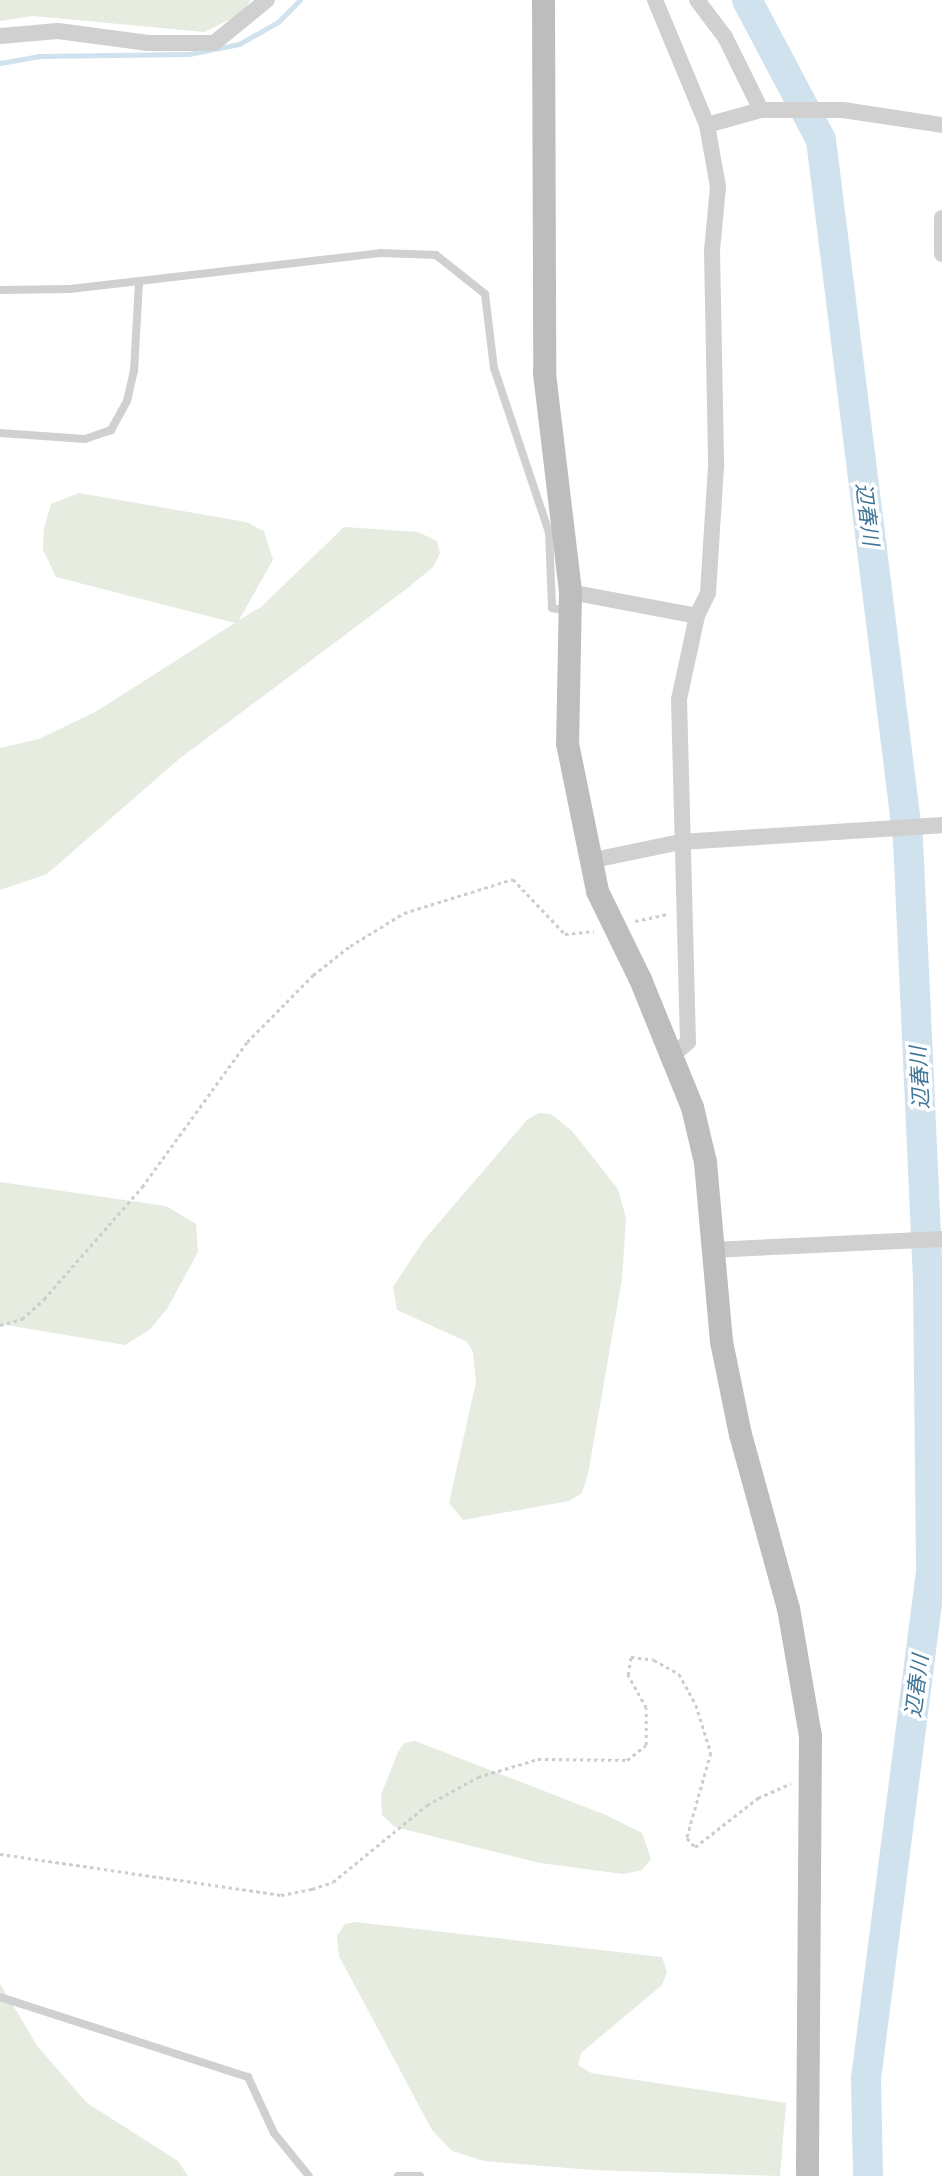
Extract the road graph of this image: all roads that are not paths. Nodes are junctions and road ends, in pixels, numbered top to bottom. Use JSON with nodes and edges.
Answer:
{"nodes":[{"id":1,"x":267,"y":0,"type":"edge"},
{"id":2,"x":543,"y":0,"type":"edge"},
{"id":3,"x":655,"y":0,"type":"edge"},
{"id":4,"x":697,"y":0,"type":"edge"},
{"id":5,"x":0,"y":36,"type":"edge"},
{"id":6,"x":766,"y":110,"type":"junction"},
{"id":7,"x":942,"y":124,"type":"edge"},
{"id":8,"x":707,"y":125,"type":"junction"},
{"id":9,"x":942,"y":218,"type":"edge"},
{"id":10,"x":942,"y":254,"type":"edge"},
{"id":11,"x":139,"y":281,"type":"junction"},
{"id":12,"x":0,"y":290,"type":"edge"},
{"id":13,"x":0,"y":433,"type":"edge"},
{"id":14,"x":570,"y":602,"type":"junction"},
{"id":15,"x":697,"y":616,"type":"junction"},
{"id":16,"x":941,"y":825,"type":"edge"},
{"id":17,"x":681,"y":842,"type":"junction"},
{"id":18,"x":589,"y":861,"type":"junction"},
{"id":19,"x":672,"y":1056,"type":"junction"},
{"id":20,"x":942,"y":1239,"type":"edge"},
{"id":21,"x":710,"y":1250,"type":"junction"},
{"id":22,"x":0,"y":1997,"type":"edge"},
{"id":23,"x":309,"y":2176,"type":"edge"},
{"id":24,"x":398,"y":2176,"type":"edge"},
{"id":25,"x":420,"y":2176,"type":"edge"},
{"id":26,"x":807,"y":2176,"type":"edge"}],
"edges":[{"from":1,"to":5,"type":"street"},
{"from":2,"to":14,"type":"street"},
{"from":3,"to":8,"type":"street"},
{"from":4,"to":6,"type":"street"},
{"from":6,"to":7,"type":"street"},
{"from":6,"to":8,"type":"street"},
{"from":8,"to":15,"type":"street"},
{"from":9,"to":10,"type":"street"},
{"from":11,"to":12,"type":"lane"},
{"from":11,"to":13,"type":"lane"},
{"from":11,"to":14,"type":"lane"},
{"from":14,"to":15,"type":"street"},
{"from":14,"to":18,"type":"street"},
{"from":15,"to":17,"type":"street"},
{"from":16,"to":17,"type":"street"},
{"from":17,"to":18,"type":"street"},
{"from":17,"to":19,"type":"street"},
{"from":18,"to":19,"type":"street"},
{"from":19,"to":21,"type":"street"},
{"from":20,"to":21,"type":"street"},
{"from":21,"to":26,"type":"street"},
{"from":22,"to":23,"type":"lane"},
{"from":24,"to":25,"type":"lane"}]}
